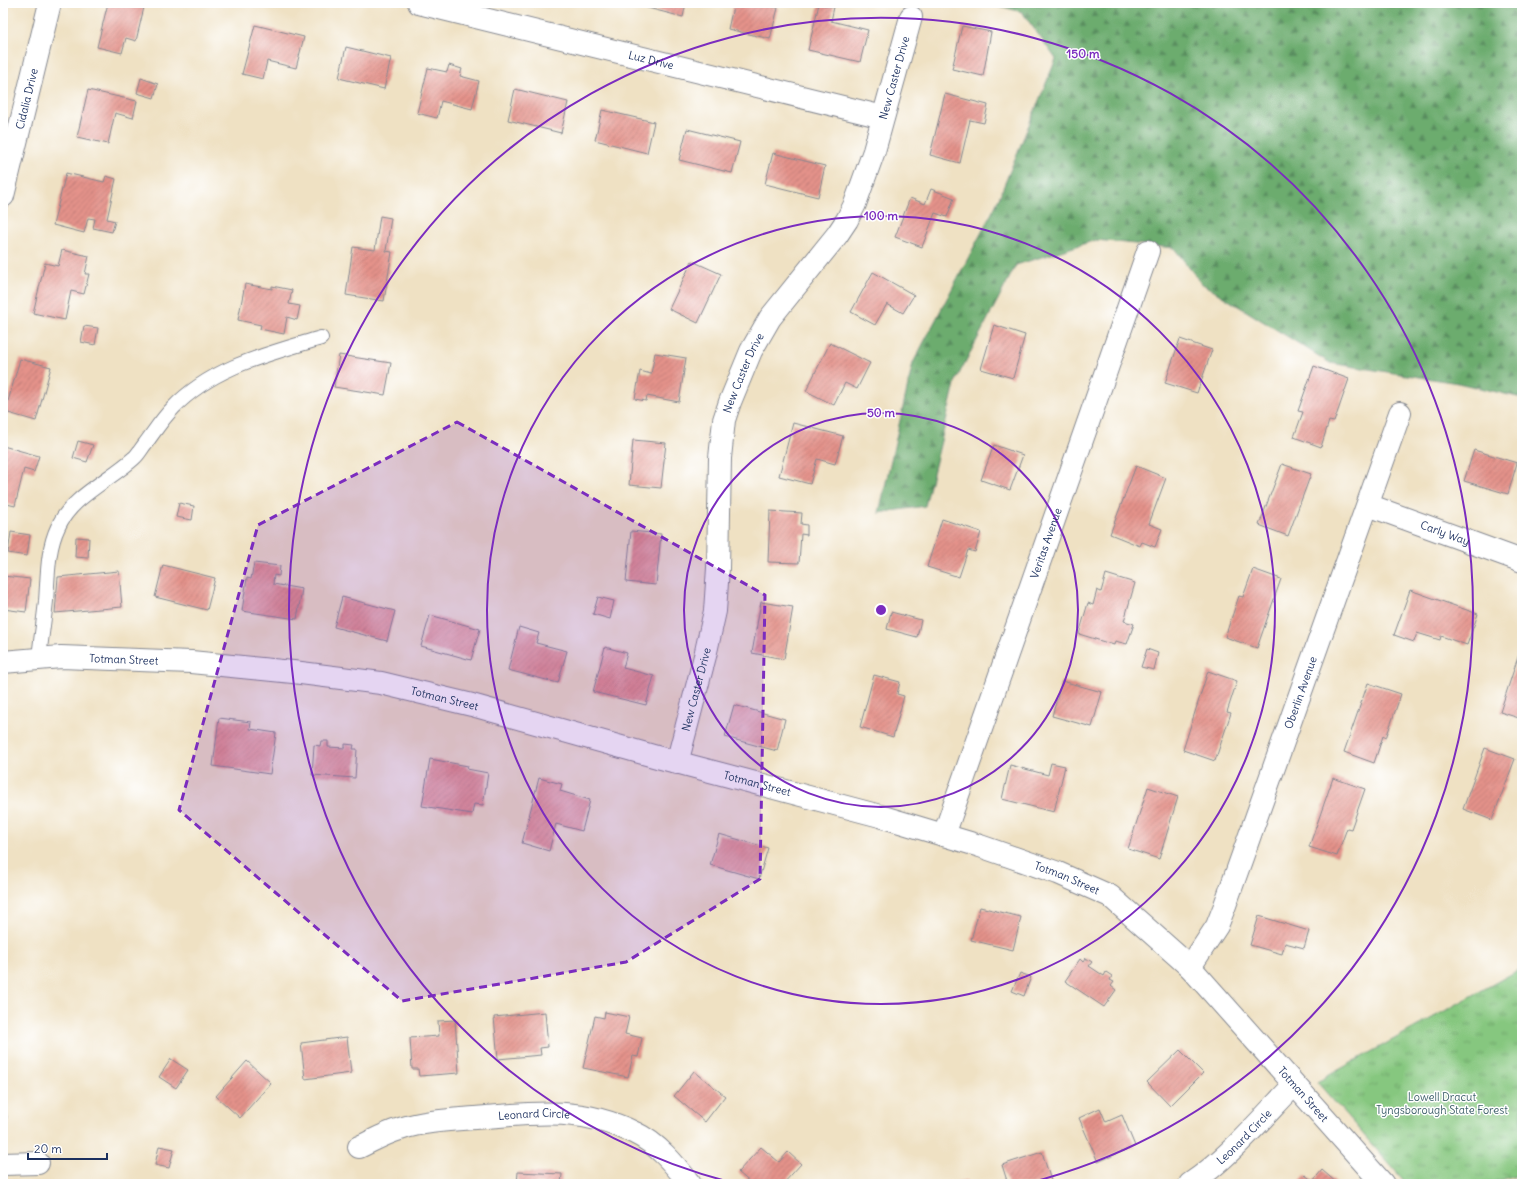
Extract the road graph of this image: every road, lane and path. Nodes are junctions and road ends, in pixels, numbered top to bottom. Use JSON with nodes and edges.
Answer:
{"nodes":[{"id":1,"x":50,"y":3,"type":"edge"},
{"id":2,"x":419,"y":3,"type":"edge"},
{"id":3,"x":911,"y":17,"type":"dead end"},
{"id":4,"x":883,"y":117,"type":"junction"},
{"id":5,"x":3,"y":196,"type":"edge"},
{"id":6,"x":1148,"y":251,"type":"dead end"},
{"id":7,"x":321,"y":338,"type":"dead end"},
{"id":8,"x":1400,"y":413,"type":"dead end"},
{"id":9,"x":1368,"y":505,"type":"junction"},
{"id":10,"x":1522,"y":561,"type":"edge"},
{"id":11,"x":39,"y":658,"type":"junction"},
{"id":12,"x":3,"y":662,"type":"edge"},
{"id":13,"x":677,"y":762,"type":"junction"},
{"id":14,"x":944,"y":835,"type":"junction"},
{"id":15,"x":1190,"y":967,"type":"junction"},
{"id":16,"x":1294,"y":1085,"type":"junction"},
{"id":17,"x":359,"y":1147,"type":"dead end"},
{"id":18,"x":38,"y":1163,"type":"dead end"},
{"id":19,"x":3,"y":1164,"type":"edge"},
{"id":20,"x":690,"y":1184,"type":"edge"},
{"id":21,"x":1190,"y":1184,"type":"edge"},
{"id":22,"x":1383,"y":1184,"type":"edge"}],
"edges":[{"from":1,"to":5,"type":"street","name":"Cidalia Drive"},
{"from":2,"to":4,"type":"street","name":"Luz Drive"},
{"from":3,"to":4,"type":"street","name":"New Caster Drive"},
{"from":4,"to":13,"type":"street","name":"New Caster Drive"},
{"from":6,"to":14,"type":"street","name":"Veritas Avenue"},
{"from":7,"to":11,"type":"lane"},
{"from":8,"to":9,"type":"street","name":"Oberlin Avenue"},
{"from":9,"to":10,"type":"street","name":"Carly Way"},
{"from":9,"to":15,"type":"street","name":"Oberlin Avenue"},
{"from":11,"to":12,"type":"street","name":"Totman Street"},
{"from":11,"to":13,"type":"street","name":"Totman Street"},
{"from":13,"to":14,"type":"street","name":"Totman Street"},
{"from":14,"to":15,"type":"street","name":"Totman Street"},
{"from":15,"to":16,"type":"street","name":"Totman Street"},
{"from":16,"to":21,"type":"street","name":"Leonard Circle"},
{"from":16,"to":22,"type":"street","name":"Totman Street"},
{"from":17,"to":20,"type":"street","name":"Leonard Circle"},
{"from":18,"to":19,"type":"street"}]}
